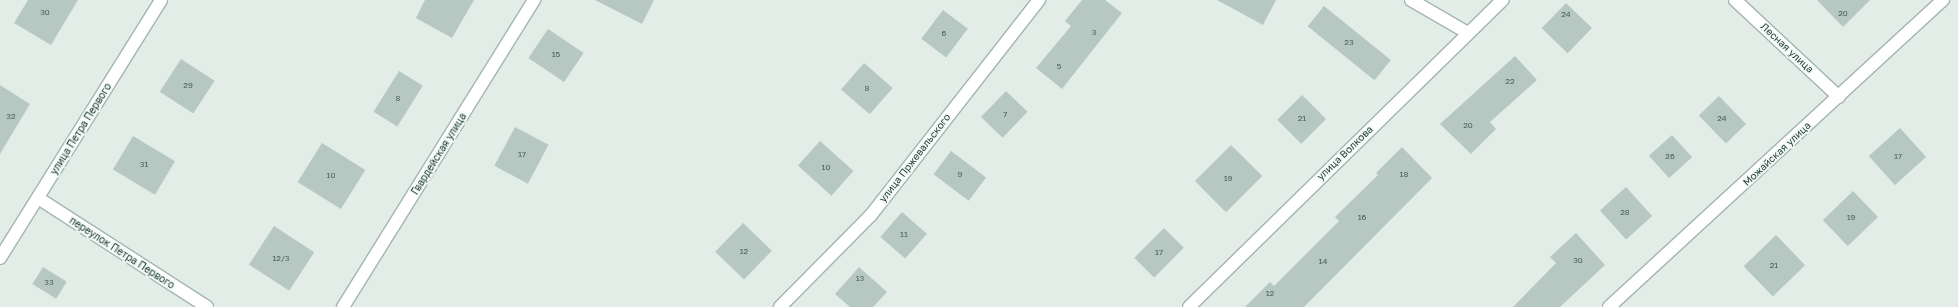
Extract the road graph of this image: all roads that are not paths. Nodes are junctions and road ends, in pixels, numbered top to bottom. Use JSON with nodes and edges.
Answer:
{"nodes":[{"id":1,"x":161,"y":0,"type":"edge"},
{"id":2,"x":534,"y":0,"type":"edge"},
{"id":3,"x":1039,"y":0,"type":"edge"},
{"id":4,"x":1411,"y":0,"type":"edge"},
{"id":5,"x":1503,"y":0,"type":"edge"},
{"id":6,"x":1735,"y":0,"type":"edge"},
{"id":7,"x":1944,"y":0,"type":"edge"},
{"id":8,"x":1468,"y":33,"type":"junction"},
{"id":9,"x":1838,"y":97,"type":"junction"},
{"id":10,"x":38,"y":198,"type":"junction"},
{"id":11,"x":0,"y":258,"type":"edge"},
{"id":12,"x":207,"y":307,"type":"edge"},
{"id":13,"x":343,"y":307,"type":"edge"},
{"id":14,"x":780,"y":307,"type":"edge"},
{"id":15,"x":1189,"y":307,"type":"edge"},
{"id":16,"x":1609,"y":307,"type":"edge"}],
"edges":[{"from":1,"to":10,"type":"street","name":"улица Петра Первого"},
{"from":2,"to":13,"type":"street","name":"Гвардейская улица"},
{"from":3,"to":14,"type":"street","name":"улица Пржевальского"},
{"from":4,"to":8,"type":"street"},
{"from":5,"to":8,"type":"street","name":"улица Волкова"},
{"from":6,"to":9,"type":"street","name":"Лесная улица"},
{"from":7,"to":9,"type":"street","name":"Можайская улица"},
{"from":8,"to":15,"type":"street","name":"улица Волкова"},
{"from":9,"to":16,"type":"street","name":"Можайская улица"},
{"from":10,"to":11,"type":"street","name":"улица Петра Первого"},
{"from":10,"to":12,"type":"street","name":"переулок Петра Первого"}]}
